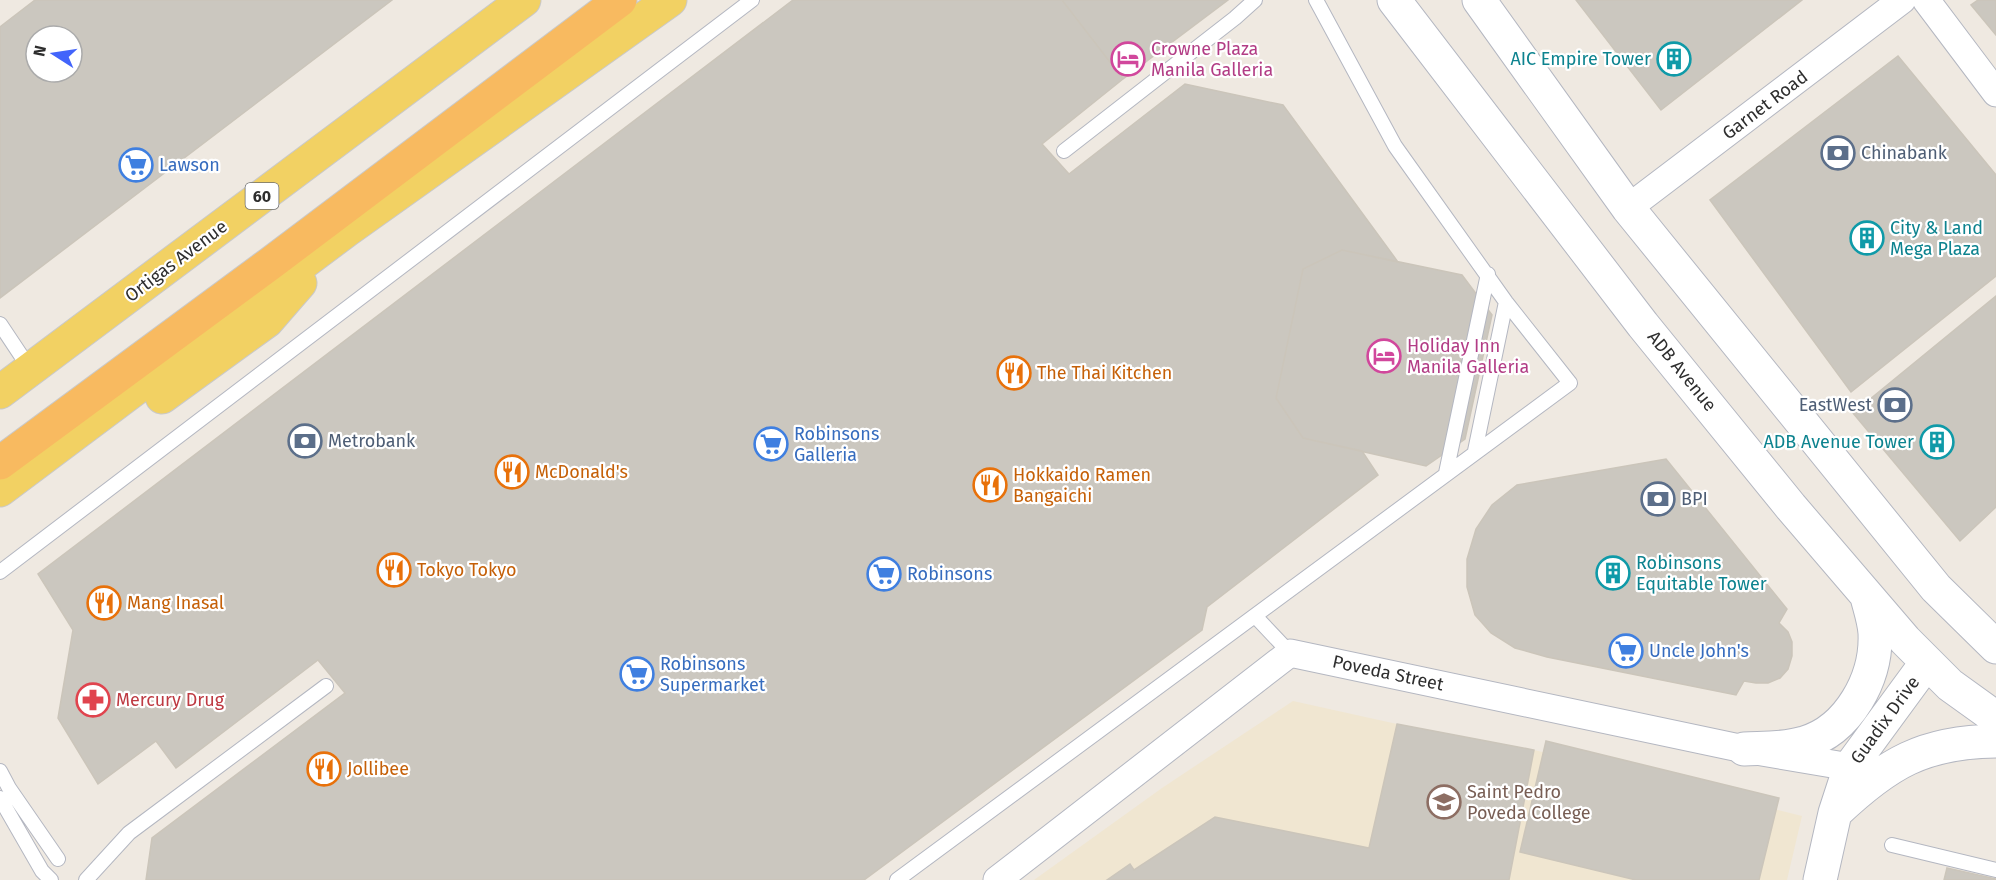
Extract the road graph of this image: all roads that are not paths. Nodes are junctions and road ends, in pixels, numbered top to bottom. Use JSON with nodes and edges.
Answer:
{"nodes":[{"id":1,"x":524,"y":0,"type":"edge"},
{"id":2,"x":620,"y":0,"type":"edge"},
{"id":3,"x":670,"y":0,"type":"edge"},
{"id":4,"x":752,"y":0,"type":"edge"},
{"id":5,"x":1255,"y":0,"type":"edge"},
{"id":6,"x":1316,"y":0,"type":"edge"},
{"id":7,"x":1394,"y":0,"type":"edge"},
{"id":8,"x":1479,"y":0,"type":"edge"},
{"id":9,"x":1902,"y":0,"type":"edge"},
{"id":10,"x":1926,"y":0,"type":"edge"},
{"id":11,"x":1996,"y":93,"type":"edge"},
{"id":12,"x":1064,"y":151,"type":"dead end"},
{"id":13,"x":1628,"y":208,"type":"junction"},
{"id":14,"x":347,"y":230,"type":"junction"},
{"id":15,"x":1488,"y":274,"type":"junction"},
{"id":16,"x":1506,"y":302,"type":"junction"},
{"id":17,"x":240,"y":311,"type":"junction"},
{"id":18,"x":0,"y":324,"type":"edge"},
{"id":19,"x":30,"y":369,"type":"junction"},
{"id":20,"x":0,"y":392,"type":"edge"},
{"id":21,"x":1475,"y":451,"type":"junction"},
{"id":22,"x":0,"y":463,"type":"edge"},
{"id":23,"x":1446,"y":473,"type":"junction"},
{"id":24,"x":0,"y":475,"type":"edge"},
{"id":25,"x":0,"y":490,"type":"edge"},
{"id":26,"x":0,"y":514,"type":"edge"},
{"id":27,"x":0,"y":572,"type":"edge"},
{"id":28,"x":1865,"y":592,"type":"junction"},
{"id":29,"x":1255,"y":616,"type":"junction"},
{"id":30,"x":1996,"y":647,"type":"edge"},
{"id":31,"x":1290,"y":653,"type":"junction"},
{"id":32,"x":1927,"y":662,"type":"junction"},
{"id":33,"x":326,"y":686,"type":"dead end"},
{"id":34,"x":1996,"y":718,"type":"edge"},
{"id":35,"x":1996,"y":741,"type":"edge"},
{"id":36,"x":1744,"y":749,"type":"junction"},
{"id":37,"x":1850,"y":767,"type":"junction"},
{"id":38,"x":0,"y":771,"type":"edge"},
{"id":39,"x":0,"y":798,"type":"edge"},
{"id":40,"x":1835,"y":813,"type":"junction"},
{"id":41,"x":1892,"y":846,"type":"dead end"},
{"id":42,"x":58,"y":859,"type":"dead end"},
{"id":43,"x":1996,"y":870,"type":"edge"},
{"id":44,"x":51,"y":880,"type":"edge"},
{"id":45,"x":86,"y":880,"type":"edge"},
{"id":46,"x":897,"y":880,"type":"edge"},
{"id":47,"x":997,"y":880,"type":"edge"},
{"id":48,"x":1820,"y":880,"type":"edge"}],
"edges":[{"from":1,"to":19,"type":"main road","name":"Ortigas Avenue","number":"60"},
{"from":2,"to":22,"type":"highway"},
{"from":3,"to":14,"type":"main road"},
{"from":4,"to":27,"type":"lane"},
{"from":5,"to":12,"type":"lane"},
{"from":6,"to":15,"type":"lane"},
{"from":7,"to":28,"type":"street","name":"ADB Avenue"},
{"from":8,"to":13,"type":"street"},
{"from":9,"to":13,"type":"street","name":"Garnet Road"},
{"from":10,"to":11,"type":"street"},
{"from":13,"to":30,"type":"street"},
{"from":14,"to":17,"type":"main road"},
{"from":14,"to":26,"type":"main road"},
{"from":15,"to":16,"type":"lane"},
{"from":15,"to":23,"type":"lane"},
{"from":16,"to":21,"type":"lane"},
{"from":16,"to":21,"type":"lane"},
{"from":17,"to":24,"type":"lane"},
{"from":17,"to":25,"type":"main road"},
{"from":18,"to":19,"type":"lane"},
{"from":19,"to":20,"type":"main road","name":"Ortigas Avenue","number":"60"},
{"from":21,"to":23,"type":"lane"},
{"from":23,"to":29,"type":"lane"},
{"from":28,"to":32,"type":"street","name":"ADB Avenue"},
{"from":28,"to":36,"type":"street"},
{"from":29,"to":31,"type":"lane"},
{"from":29,"to":46,"type":"lane"},
{"from":31,"to":36,"type":"street","name":"Poveda Street"},
{"from":31,"to":47,"type":"street"},
{"from":32,"to":34,"type":"street","name":"ADB Avenue"},
{"from":32,"to":37,"type":"street","name":"Guadix Drive"},
{"from":33,"to":45,"type":"lane"},
{"from":35,"to":40,"type":"street","name":"Guadix Drive"},
{"from":36,"to":37,"type":"street","name":"Poveda Street"},
{"from":37,"to":40,"type":"street","name":"Guadix Drive"},
{"from":38,"to":42,"type":"lane"},
{"from":39,"to":44,"type":"lane"},
{"from":40,"to":48,"type":"street","name":"Guadix Drive"},
{"from":41,"to":43,"type":"lane"}]}
